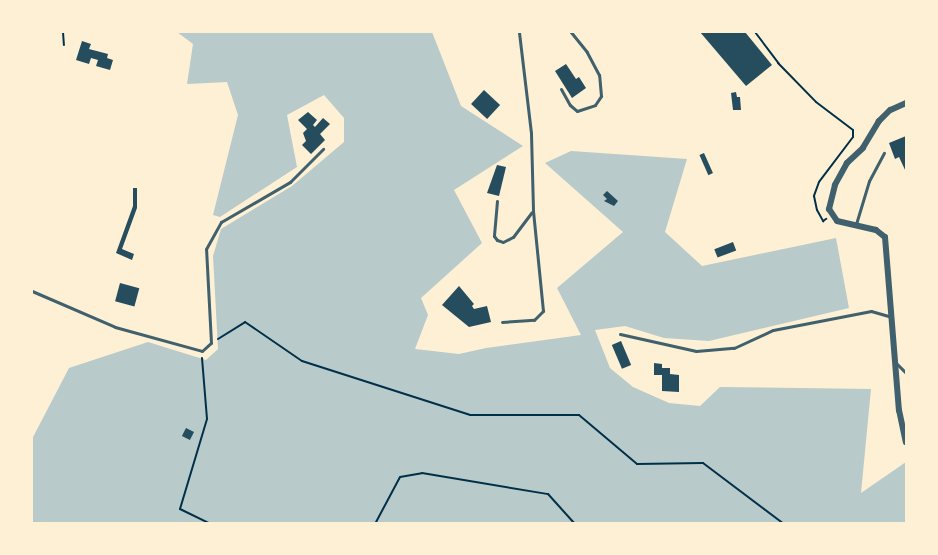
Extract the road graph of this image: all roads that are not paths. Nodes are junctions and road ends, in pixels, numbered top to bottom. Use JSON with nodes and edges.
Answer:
{"nodes":[{"id":1,"x":519,"y":32,"type":"edge"},
{"id":2,"x":571,"y":32,"type":"edge"},
{"id":3,"x":561,"y":89,"type":"dead end"},
{"id":4,"x":906,"y":103,"type":"edge"},
{"id":5,"x":322,"y":149,"type":"dead end"},
{"id":6,"x":884,"y":153,"type":"dead end"},
{"id":7,"x":497,"y":201,"type":"dead end"},
{"id":8,"x":533,"y":210,"type":"junction"},
{"id":9,"x":855,"y":225,"type":"junction"},
{"id":10,"x":32,"y":291,"type":"edge"},
{"id":11,"x":891,"y":316,"type":"junction"},
{"id":12,"x":502,"y":322,"type":"dead end"},
{"id":13,"x":620,"y":334,"type":"dead end"},
{"id":14,"x":895,"y":362,"type":"junction"},
{"id":15,"x":906,"y":374,"type":"edge"},
{"id":16,"x":906,"y":442,"type":"edge"}],
"edges":[{"from":1,"to":8,"type":"lane"},
{"from":2,"to":3,"type":"lane"},
{"from":4,"to":9,"type":"street"},
{"from":5,"to":10,"type":"lane"},
{"from":6,"to":9,"type":"lane"},
{"from":7,"to":8,"type":"lane"},
{"from":8,"to":12,"type":"lane"},
{"from":9,"to":11,"type":"street"},
{"from":11,"to":13,"type":"lane"},
{"from":11,"to":14,"type":"street"},
{"from":14,"to":15,"type":"lane"},
{"from":14,"to":16,"type":"street"}]}
